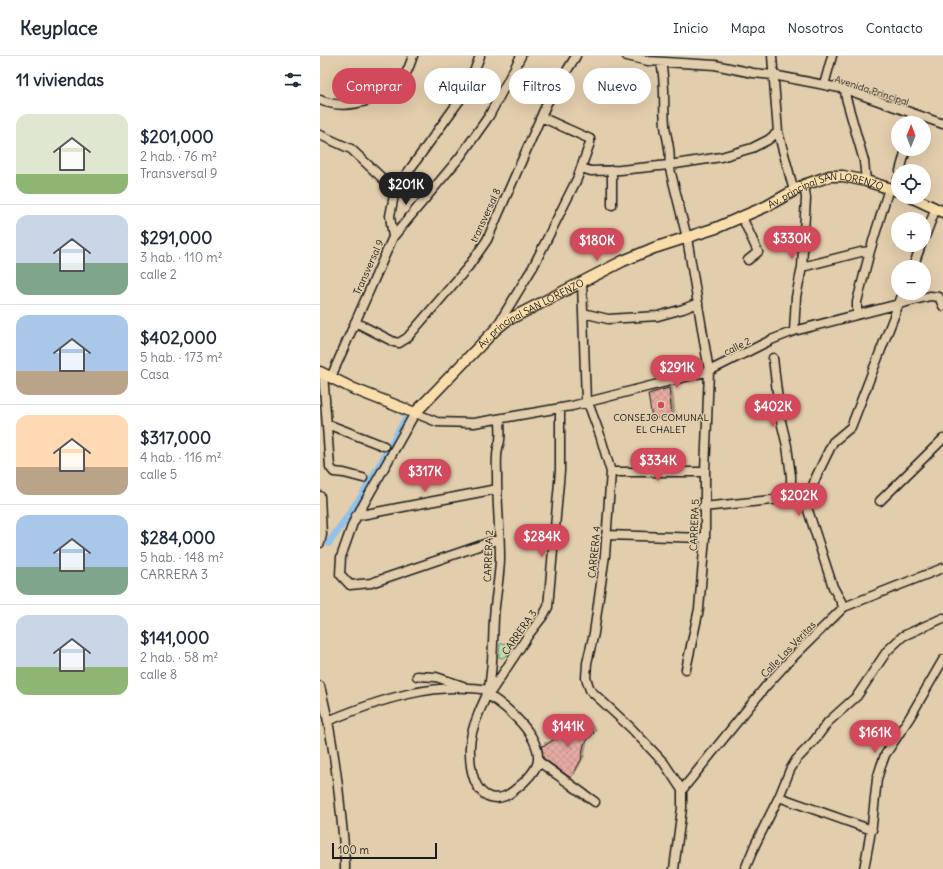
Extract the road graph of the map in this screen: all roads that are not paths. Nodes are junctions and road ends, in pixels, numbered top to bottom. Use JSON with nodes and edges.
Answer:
{"nodes":[{"id":1,"x":413,"y":56,"type":"edge"},
{"id":2,"x":480,"y":56,"type":"edge"},
{"id":3,"x":521,"y":56,"type":"edge"},
{"id":4,"x":576,"y":56,"type":"edge"},
{"id":5,"x":628,"y":56,"type":"edge"},
{"id":6,"x":772,"y":56,"type":"edge"},
{"id":7,"x":832,"y":56,"type":"edge"},
{"id":8,"x":661,"y":63,"type":"junction"},
{"id":9,"x":773,"y":75,"type":"junction"},
{"id":10,"x":824,"y":85,"type":"junction"},
{"id":11,"x":844,"y":89,"type":"junction"},
{"id":12,"x":320,"y":100,"type":"edge"},
{"id":13,"x":912,"y":113,"type":"junction"},
{"id":14,"x":911,"y":116,"type":"edge"},
{"id":15,"x":541,"y":117,"type":"junction"},
{"id":16,"x":943,"y":124,"type":"edge"},
{"id":17,"x":778,"y":132,"type":"junction"},
{"id":18,"x":320,"y":135,"type":"edge"},
{"id":19,"x":669,"y":165,"type":"junction"},
{"id":20,"x":581,"y":168,"type":"junction"},
{"id":21,"x":612,"y":170,"type":"junction"},
{"id":22,"x":866,"y":180,"type":"junction"},
{"id":23,"x":804,"y":186,"type":"junction"},
{"id":24,"x":891,"y":188,"type":"edge"},
{"id":25,"x":395,"y":190,"type":"junction"},
{"id":26,"x":794,"y":191,"type":"junction"},
{"id":27,"x":891,"y":197,"type":"edge"},
{"id":28,"x":926,"y":204,"type":"edge"},
{"id":29,"x":612,"y":205,"type":"dead end"},
{"id":30,"x":939,"y":210,"type":"edge"},
{"id":31,"x":742,"y":217,"type":"junction"},
{"id":32,"x":931,"y":225,"type":"edge"},
{"id":33,"x":393,"y":237,"type":"junction"},
{"id":34,"x":686,"y":238,"type":"junction"},
{"id":35,"x":870,"y":252,"type":"junction"},
{"id":36,"x":748,"y":260,"type":"dead end"},
{"id":37,"x":802,"y":267,"type":"junction"},
{"id":38,"x":582,"y":282,"type":"junction"},
{"id":39,"x":900,"y":300,"type":"edge"},
{"id":40,"x":698,"y":303,"type":"junction"},
{"id":41,"x":943,"y":306,"type":"edge"},
{"id":42,"x":583,"y":313,"type":"junction"},
{"id":43,"x":857,"y":314,"type":"junction"},
{"id":44,"x":355,"y":322,"type":"junction"},
{"id":45,"x":495,"y":330,"type":"junction"},
{"id":46,"x":794,"y":332,"type":"junction"},
{"id":47,"x":773,"y":358,"type":"dead end"},
{"id":48,"x":709,"y":371,"type":"junction"},
{"id":49,"x":325,"y":374,"type":"edge"},
{"id":50,"x":586,"y":402,"type":"junction"},
{"id":51,"x":560,"y":408,"type":"junction"},
{"id":52,"x":415,"y":412,"type":"junction"},
{"id":53,"x":500,"y":419,"type":"junction"},
{"id":54,"x":327,"y":424,"type":"junction"},
{"id":55,"x":943,"y":439,"type":"edge"},
{"id":56,"x":384,"y":446,"type":"dead end"},
{"id":57,"x":611,"y":472,"type":"junction"},
{"id":58,"x":705,"y":472,"type":"junction"},
{"id":59,"x":364,"y":478,"type":"dead end"},
{"id":60,"x":497,"y":489,"type":"junction"},
{"id":61,"x":320,"y":496,"type":"edge"},
{"id":62,"x":791,"y":498,"type":"junction"},
{"id":63,"x":804,"y":501,"type":"junction"},
{"id":64,"x":880,"y":501,"type":"dead end"},
{"id":65,"x":703,"y":507,"type":"dead end"},
{"id":66,"x":356,"y":516,"type":"junction"},
{"id":67,"x":606,"y":535,"type":"junction"},
{"id":68,"x":705,"y":538,"type":"junction"},
{"id":69,"x":499,"y":539,"type":"junction"},
{"id":70,"x":320,"y":543,"type":"edge"},
{"id":71,"x":943,"y":568,"type":"edge"},
{"id":72,"x":844,"y":607,"type":"junction"},
{"id":73,"x":943,"y":618,"type":"edge"},
{"id":74,"x":943,"y":661,"type":"edge"},
{"id":75,"x":686,"y":669,"type":"dead end"},
{"id":76,"x":417,"y":676,"type":"dead end"},
{"id":77,"x":320,"y":686,"type":"edge"},
{"id":78,"x":466,"y":688,"type":"junction"},
{"id":79,"x":488,"y":693,"type":"junction"},
{"id":80,"x":328,"y":719,"type":"junction"},
{"id":81,"x":538,"y":761,"type":"junction"},
{"id":82,"x":682,"y":790,"type":"junction"},
{"id":83,"x":779,"y":797,"type":"junction"},
{"id":84,"x":595,"y":802,"type":"dead end"},
{"id":85,"x":872,"y":830,"type":"junction"},
{"id":86,"x":345,"y":869,"type":"edge"},
{"id":87,"x":674,"y":869,"type":"edge"},
{"id":88,"x":745,"y":869,"type":"edge"},
{"id":89,"x":864,"y":869,"type":"edge"}],
"edges":[{"from":1,"to":12,"type":"street"},
{"from":2,"to":25,"type":"street"},
{"from":3,"to":33,"type":"street","name":"Transversal 9"},
{"from":4,"to":15,"type":"street","name":"transversal 8"},
{"from":5,"to":8,"type":"street","name":"Avenida Principal"},
{"from":6,"to":9,"type":"street"},
{"from":7,"to":10,"type":"street"},
{"from":8,"to":9,"type":"street","name":"Avenida Principal"},
{"from":8,"to":19,"type":"street","name":"CARRERA 5"},
{"from":9,"to":10,"type":"street","name":"Avenida Principal"},
{"from":9,"to":17,"type":"street"},
{"from":10,"to":11,"type":"street","name":"Avenida Principal"},
{"from":11,"to":13,"type":"street","name":"Avenida Principal"},
{"from":11,"to":22,"type":"street"},
{"from":13,"to":14,"type":"street"},
{"from":13,"to":16,"type":"street","name":"Avenida Principal"},
{"from":15,"to":20,"type":"street"},
{"from":15,"to":44,"type":"street","name":"transversal 8"},
{"from":17,"to":19,"type":"street"},
{"from":17,"to":26,"type":"street"},
{"from":18,"to":25,"type":"street"},
{"from":19,"to":21,"type":"street"},
{"from":19,"to":34,"type":"street","name":"CARRERA 5"},
{"from":20,"to":21,"type":"street"},
{"from":20,"to":45,"type":"street"},
{"from":21,"to":29,"type":"street"},
{"from":22,"to":23,"type":"main road","name":"Av. principal SAN LORENZO"},
{"from":22,"to":24,"type":"main road","name":"Av. principal SAN LORENZO"},
{"from":23,"to":26,"type":"main road","name":"Av. principal SAN LORENZO"},
{"from":23,"to":37,"type":"street"},
{"from":25,"to":33,"type":"street"},
{"from":26,"to":31,"type":"main road","name":"Av. principal SAN LORENZO"},
{"from":27,"to":35,"type":"street"},
{"from":28,"to":30,"type":"main road"},
{"from":30,"to":32,"type":"street"},
{"from":31,"to":34,"type":"main road","name":"Av. principal SAN LORENZO"},
{"from":31,"to":36,"type":"street"},
{"from":33,"to":44,"type":"street","name":"Transversal 9"},
{"from":34,"to":38,"type":"main road","name":"Av. principal SAN LORENZO"},
{"from":34,"to":40,"type":"street","name":"CARRERA 5"},
{"from":35,"to":37,"type":"street"},
{"from":35,"to":43,"type":"street"},
{"from":37,"to":46,"type":"street"},
{"from":38,"to":42,"type":"street","name":"CARRERA 4"},
{"from":38,"to":45,"type":"main road","name":"Av. principal SAN LORENZO"},
{"from":39,"to":63,"type":"street"},
{"from":40,"to":42,"type":"street"},
{"from":40,"to":48,"type":"street","name":"CARRERA 5"},
{"from":41,"to":43,"type":"street","name":"calle 2"},
{"from":42,"to":50,"type":"street","name":"CARRERA 4"},
{"from":43,"to":46,"type":"street","name":"calle 2"},
{"from":44,"to":49,"type":"street","name":"Transversal 9"},
{"from":45,"to":52,"type":"main road","name":"Av. principal SAN LORENZO"},
{"from":46,"to":48,"type":"street","name":"calle 2"},
{"from":47,"to":62,"type":"street"},
{"from":48,"to":50,"type":"street","name":"calle 2"},
{"from":48,"to":58,"type":"street","name":"CARRERA 5"},
{"from":49,"to":52,"type":"main road"},
{"from":49,"to":54,"type":"street"},
{"from":50,"to":51,"type":"street","name":"calle 2"},
{"from":50,"to":57,"type":"street","name":"CARRERA 4"},
{"from":51,"to":53,"type":"street","name":"calle 2"},
{"from":51,"to":79,"type":"street","name":"CARRERA 3"},
{"from":52,"to":53,"type":"street","name":"calle 2"},
{"from":52,"to":66,"type":"street"},
{"from":53,"to":60,"type":"street","name":"CARRERA 2"},
{"from":54,"to":56,"type":"street"},
{"from":54,"to":59,"type":"street"},
{"from":55,"to":64,"type":"street"},
{"from":57,"to":58,"type":"street"},
{"from":57,"to":67,"type":"street","name":"CARRERA 4"},
{"from":58,"to":68,"type":"street","name":"CARRERA 5"},
{"from":60,"to":66,"type":"street"},
{"from":60,"to":69,"type":"street","name":"CARRERA 2"},
{"from":61,"to":70,"type":"street"},
{"from":62,"to":63,"type":"street"},
{"from":62,"to":65,"type":"street"},
{"from":63,"to":72,"type":"street"},
{"from":66,"to":69,"type":"street"},
{"from":67,"to":68,"type":"street"},
{"from":67,"to":82,"type":"street","name":"CARRERA 4"},
{"from":68,"to":75,"type":"street","name":"CARRERA 5"},
{"from":69,"to":79,"type":"street","name":"CARRERA 2"},
{"from":71,"to":72,"type":"street","name":"Calle Las Veritas"},
{"from":72,"to":82,"type":"street","name":"Calle Las Veritas"},
{"from":73,"to":83,"type":"street"},
{"from":74,"to":85,"type":"street"},
{"from":76,"to":78,"type":"street"},
{"from":77,"to":80,"type":"street"},
{"from":78,"to":79,"type":"street"},
{"from":78,"to":80,"type":"street"},
{"from":79,"to":81,"type":"street"},
{"from":79,"to":81,"type":"street","name":"CARRERA 2"},
{"from":80,"to":86,"type":"street"},
{"from":81,"to":84,"type":"street"},
{"from":82,"to":87,"type":"street"},
{"from":83,"to":85,"type":"street"},
{"from":83,"to":88,"type":"street"},
{"from":85,"to":89,"type":"street"}]}
